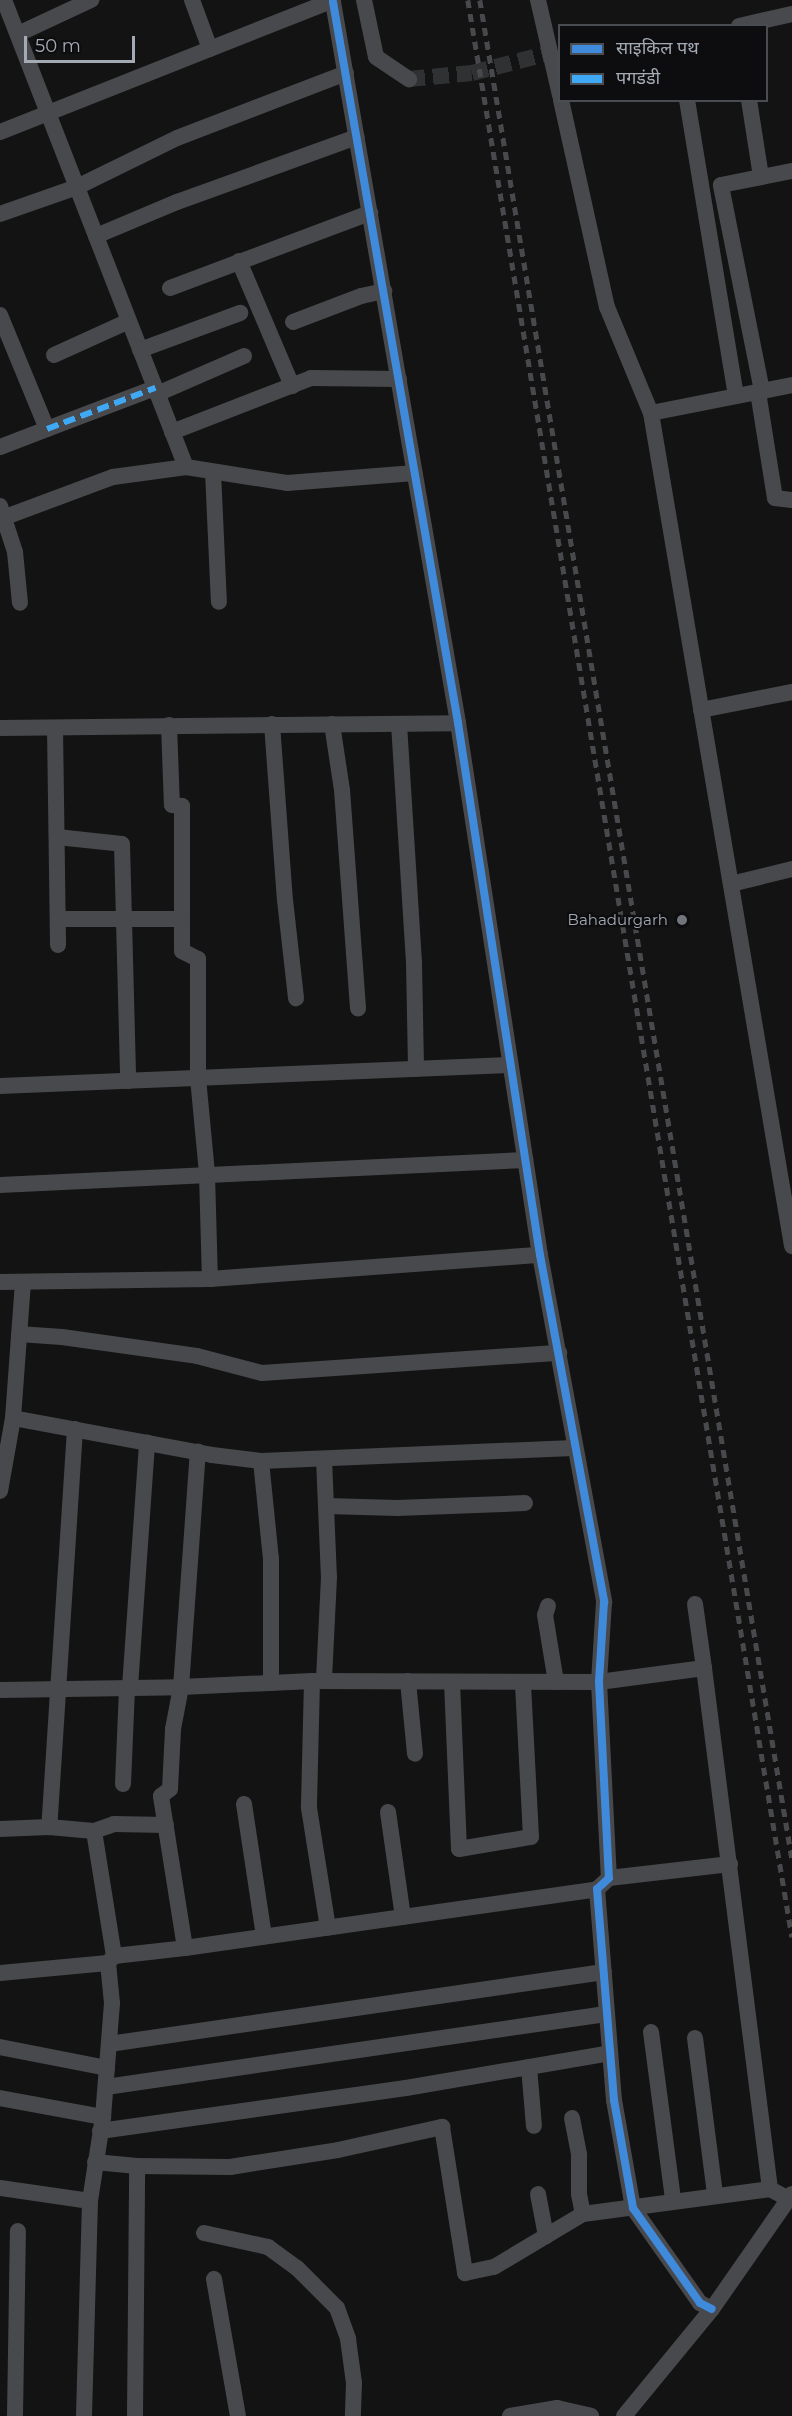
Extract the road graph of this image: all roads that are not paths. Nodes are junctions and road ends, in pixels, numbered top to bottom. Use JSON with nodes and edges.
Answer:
{"nodes":[{"id":1,"x":91,"y":0,"type":"edge"},
{"id":2,"x":192,"y":0,"type":"edge"},
{"id":3,"x":364,"y":0,"type":"edge"},
{"id":4,"x":538,"y":0,"type":"edge"},
{"id":5,"x":333,"y":1,"type":"edge"},
{"id":6,"x":4,"y":7,"type":"edge"},
{"id":7,"x":786,"y":10,"type":"edge"},
{"id":8,"x":745,"y":24,"type":"edge"},
{"id":9,"x":18,"y":34,"type":"junction"},
{"id":10,"x":210,"y":49,"type":"junction"},
{"id":11,"x":555,"y":53,"type":"edge"},
{"id":12,"x":346,"y":73,"type":"junction"},
{"id":13,"x":558,"y":78,"type":"edge"},
{"id":14,"x":409,"y":79,"type":"tunnel mouth"},
{"id":15,"x":561,"y":102,"type":"edge"},
{"id":16,"x":687,"y":102,"type":"edge"},
{"id":17,"x":748,"y":102,"type":"edge"},
{"id":18,"x":48,"y":113,"type":"junction"},
{"id":19,"x":0,"y":132,"type":"edge"},
{"id":20,"x":357,"y":137,"type":"junction"},
{"id":21,"x":792,"y":171,"type":"edge"},
{"id":22,"x":760,"y":177,"type":"junction"},
{"id":23,"x":76,"y":187,"type":"junction"},
{"id":24,"x":370,"y":213,"type":"junction"},
{"id":25,"x":0,"y":214,"type":"edge"},
{"id":26,"x":96,"y":236,"type":"junction"},
{"id":27,"x":238,"y":261,"type":"junction"},
{"id":28,"x":170,"y":288,"type":"dead end"},
{"id":29,"x":384,"y":291,"type":"junction"},
{"id":30,"x":240,"y":313,"type":"dead end"},
{"id":31,"x":0,"y":315,"type":"edge"},
{"id":32,"x":129,"y":321,"type":"junction"},
{"id":33,"x":293,"y":322,"type":"dead end"},
{"id":34,"x":140,"y":350,"type":"junction"},
{"id":35,"x":54,"y":355,"type":"dead end"},
{"id":36,"x":244,"y":356,"type":"dead end"},
{"id":37,"x":399,"y":379,"type":"junction"},
{"id":38,"x":792,"y":385,"type":"edge"},
{"id":39,"x":292,"y":386,"type":"junction"},
{"id":40,"x":156,"y":391,"type":"junction"},
{"id":41,"x":760,"y":392,"type":"junction"},
{"id":42,"x":736,"y":396,"type":"junction"},
{"id":43,"x":651,"y":413,"type":"junction"},
{"id":44,"x":47,"y":429,"type":"junction"},
{"id":45,"x":172,"y":432,"type":"junction"},
{"id":46,"x":0,"y":447,"type":"edge"},
{"id":47,"x":186,"y":467,"type":"junction"},
{"id":48,"x":213,"y":472,"type":"junction"},
{"id":49,"x":415,"y":473,"type":"junction"},
{"id":50,"x":792,"y":500,"type":"edge"},
{"id":51,"x":2,"y":514,"type":"edge"},
{"id":52,"x":219,"y":602,"type":"dead end"},
{"id":53,"x":20,"y":603,"type":"dead end"},
{"id":54,"x":792,"y":692,"type":"edge"},
{"id":55,"x":701,"y":710,"type":"junction"},
{"id":56,"x":399,"y":723,"type":"junction"},
{"id":57,"x":459,"y":723,"type":"junction"},
{"id":58,"x":272,"y":724,"type":"junction"},
{"id":59,"x":332,"y":724,"type":"junction"},
{"id":60,"x":169,"y":725,"type":"junction"},
{"id":61,"x":0,"y":728,"type":"edge"},
{"id":62,"x":55,"y":728,"type":"junction"},
{"id":63,"x":57,"y":837,"type":"junction"},
{"id":64,"x":792,"y":869,"type":"edge"},
{"id":65,"x":731,"y":884,"type":"junction"},
{"id":66,"x":124,"y":918,"type":"junction"},
{"id":67,"x":58,"y":919,"type":"junction"},
{"id":68,"x":183,"y":919,"type":"junction"},
{"id":69,"x":58,"y":945,"type":"dead end"},
{"id":70,"x":296,"y":998,"type":"dead end"},
{"id":71,"x":358,"y":1008,"type":"dead end"},
{"id":72,"x":510,"y":1065,"type":"junction"},
{"id":73,"x":416,"y":1068,"type":"junction"},
{"id":74,"x":198,"y":1078,"type":"junction"},
{"id":75,"x":128,"y":1081,"type":"junction"},
{"id":76,"x":0,"y":1086,"type":"edge"},
{"id":77,"x":525,"y":1160,"type":"junction"},
{"id":78,"x":207,"y":1174,"type":"junction"},
{"id":79,"x":0,"y":1185,"type":"edge"},
{"id":80,"x":792,"y":1246,"type":"edge"},
{"id":81,"x":540,"y":1255,"type":"junction"},
{"id":82,"x":210,"y":1279,"type":"junction"},
{"id":83,"x":0,"y":1282,"type":"edge"},
{"id":84,"x":24,"y":1282,"type":"junction"},
{"id":85,"x":20,"y":1334,"type":"junction"},
{"id":86,"x":559,"y":1353,"type":"junction"},
{"id":87,"x":13,"y":1418,"type":"junction"},
{"id":88,"x":75,"y":1429,"type":"junction"},
{"id":89,"x":147,"y":1443,"type":"junction"},
{"id":90,"x":568,"y":1448,"type":"dead end"},
{"id":91,"x":198,"y":1452,"type":"junction"},
{"id":92,"x":324,"y":1459,"type":"junction"},
{"id":93,"x":261,"y":1461,"type":"junction"},
{"id":94,"x":0,"y":1491,"type":"edge"},
{"id":95,"x":525,"y":1503,"type":"dead end"},
{"id":96,"x":327,"y":1506,"type":"junction"},
{"id":97,"x":695,"y":1604,"type":"dead end"},
{"id":98,"x":548,"y":1606,"type":"dead end"},
{"id":99,"x":704,"y":1668,"type":"junction"},
{"id":100,"x":318,"y":1681,"type":"junction"},
{"id":101,"x":408,"y":1682,"type":"junction"},
{"id":102,"x":452,"y":1682,"type":"junction"},
{"id":103,"x":523,"y":1682,"type":"junction"},
{"id":104,"x":555,"y":1682,"type":"junction"},
{"id":105,"x":599,"y":1682,"type":"junction"},
{"id":106,"x":271,"y":1683,"type":"junction"},
{"id":107,"x":57,"y":1687,"type":"junction"},
{"id":108,"x":128,"y":1687,"type":"junction"},
{"id":109,"x":181,"y":1687,"type":"junction"},
{"id":110,"x":0,"y":1690,"type":"edge"},
{"id":111,"x":415,"y":1754,"type":"dead end"},
{"id":112,"x":123,"y":1784,"type":"dead end"},
{"id":113,"x":244,"y":1804,"type":"dead end"},
{"id":114,"x":388,"y":1812,"type":"dead end"},
{"id":115,"x":166,"y":1825,"type":"junction"},
{"id":116,"x":49,"y":1827,"type":"junction"},
{"id":117,"x":0,"y":1829,"type":"edge"},
{"id":118,"x":94,"y":1831,"type":"junction"},
{"id":119,"x":730,"y":1864,"type":"junction"},
{"id":120,"x":603,"y":1883,"type":"junction"},
{"id":121,"x":403,"y":1917,"type":"junction"},
{"id":122,"x":328,"y":1928,"type":"junction"},
{"id":123,"x":264,"y":1937,"type":"junction"},
{"id":124,"x":185,"y":1948,"type":"junction"},
{"id":125,"x":111,"y":1959,"type":"junction"},
{"id":126,"x":1,"y":1969,"type":"edge"},
{"id":127,"x":603,"y":1972,"type":"junction"},
{"id":128,"x":606,"y":2014,"type":"junction"},
{"id":129,"x":651,"y":2032,"type":"dead end"},
{"id":130,"x":695,"y":2038,"type":"dead end"},
{"id":131,"x":109,"y":2044,"type":"junction"},
{"id":132,"x":0,"y":2047,"type":"edge"},
{"id":133,"x":610,"y":2053,"type":"junction"},
{"id":134,"x":529,"y":2067,"type":"junction"},
{"id":135,"x":107,"y":2068,"type":"junction"},
{"id":136,"x":106,"y":2087,"type":"junction"},
{"id":137,"x":0,"y":2098,"type":"edge"},
{"id":138,"x":572,"y":2118,"type":"dead end"},
{"id":139,"x":102,"y":2124,"type":"junction"},
{"id":140,"x":534,"y":2126,"type":"dead end"},
{"id":141,"x":94,"y":2162,"type":"junction"},
{"id":142,"x":137,"y":2166,"type":"junction"},
{"id":143,"x":0,"y":2188,"type":"edge"},
{"id":144,"x":770,"y":2189,"type":"junction"},
{"id":145,"x":538,"y":2194,"type":"dead end"},
{"id":146,"x":714,"y":2195,"type":"junction"},
{"id":147,"x":789,"y":2196,"type":"edge"},
{"id":148,"x":673,"y":2200,"type":"junction"},
{"id":149,"x":90,"y":2201,"type":"junction"},
{"id":150,"x":633,"y":2208,"type":"junction"},
{"id":151,"x":583,"y":2214,"type":"junction"},
{"id":152,"x":18,"y":2231,"type":"dead end"},
{"id":153,"x":204,"y":2233,"type":"dead end"},
{"id":154,"x":546,"y":2236,"type":"junction"},
{"id":155,"x":214,"y":2279,"type":"dead end"},
{"id":156,"x":712,"y":2309,"type":"junction"},
{"id":157,"x":15,"y":2416,"type":"edge"},
{"id":158,"x":84,"y":2416,"type":"edge"},
{"id":159,"x":135,"y":2416,"type":"edge"},
{"id":160,"x":238,"y":2416,"type":"edge"},
{"id":161,"x":353,"y":2416,"type":"edge"},
{"id":162,"x":510,"y":2416,"type":"edge"},
{"id":163,"x":591,"y":2416,"type":"edge"},
{"id":164,"x":624,"y":2416,"type":"edge"}],
"edges":[{"from":1,"to":9,"type":"street"},
{"from":2,"to":10,"type":"street"},
{"from":3,"to":14,"type":"street"},
{"from":4,"to":11,"type":"street"},
{"from":5,"to":10,"type":"street"},
{"from":5,"to":12,"type":"street"},
{"from":6,"to":9,"type":"street"},
{"from":7,"to":8,"type":"street"},
{"from":9,"to":18,"type":"street"},
{"from":10,"to":18,"type":"street"},
{"from":11,"to":13,"type":"street"},
{"from":12,"to":20,"type":"street"},
{"from":12,"to":23,"type":"street"},
{"from":15,"to":43,"type":"street"},
{"from":16,"to":42,"type":"street"},
{"from":17,"to":22,"type":"street"},
{"from":18,"to":19,"type":"street"},
{"from":18,"to":23,"type":"street"},
{"from":20,"to":24,"type":"street"},
{"from":20,"to":26,"type":"street"},
{"from":21,"to":22,"type":"street"},
{"from":22,"to":41,"type":"street"},
{"from":23,"to":25,"type":"street"},
{"from":23,"to":26,"type":"street"},
{"from":24,"to":27,"type":"street"},
{"from":24,"to":29,"type":"street"},
{"from":26,"to":32,"type":"street"},
{"from":27,"to":28,"type":"street"},
{"from":27,"to":39,"type":"street"},
{"from":29,"to":33,"type":"street"},
{"from":29,"to":37,"type":"street"},
{"from":30,"to":34,"type":"street"},
{"from":31,"to":44,"type":"street"},
{"from":32,"to":34,"type":"street"},
{"from":32,"to":35,"type":"street"},
{"from":34,"to":40,"type":"street"},
{"from":36,"to":40,"type":"street"},
{"from":37,"to":39,"type":"street"},
{"from":37,"to":49,"type":"street"},
{"from":38,"to":41,"type":"street"},
{"from":39,"to":45,"type":"street"},
{"from":40,"to":44,"type":"street"},
{"from":40,"to":45,"type":"street"},
{"from":41,"to":42,"type":"street"},
{"from":41,"to":50,"type":"street"},
{"from":42,"to":43,"type":"street"},
{"from":43,"to":55,"type":"street"},
{"from":44,"to":46,"type":"street"},
{"from":45,"to":47,"type":"street"},
{"from":47,"to":48,"type":"street"},
{"from":47,"to":51,"type":"street"},
{"from":48,"to":49,"type":"street"},
{"from":48,"to":52,"type":"street"},
{"from":49,"to":57,"type":"street"},
{"from":51,"to":53,"type":"street"},
{"from":54,"to":55,"type":"street"},
{"from":55,"to":65,"type":"street"},
{"from":56,"to":57,"type":"street"},
{"from":56,"to":59,"type":"street"},
{"from":56,"to":73,"type":"street"},
{"from":57,"to":72,"type":"street"},
{"from":58,"to":59,"type":"street"},
{"from":58,"to":60,"type":"street"},
{"from":58,"to":70,"type":"street"},
{"from":59,"to":71,"type":"street"},
{"from":60,"to":62,"type":"street"},
{"from":60,"to":68,"type":"street"},
{"from":61,"to":62,"type":"street"},
{"from":62,"to":63,"type":"street"},
{"from":63,"to":66,"type":"street"},
{"from":63,"to":67,"type":"street"},
{"from":64,"to":65,"type":"street"},
{"from":65,"to":80,"type":"street"},
{"from":66,"to":67,"type":"street"},
{"from":66,"to":68,"type":"street"},
{"from":66,"to":75,"type":"street"},
{"from":67,"to":69,"type":"street"},
{"from":68,"to":74,"type":"street"},
{"from":72,"to":73,"type":"street"},
{"from":72,"to":77,"type":"street"},
{"from":73,"to":74,"type":"street"},
{"from":74,"to":75,"type":"street"},
{"from":74,"to":78,"type":"street"},
{"from":75,"to":76,"type":"street"},
{"from":77,"to":78,"type":"street"},
{"from":77,"to":81,"type":"street"},
{"from":78,"to":79,"type":"street"},
{"from":78,"to":82,"type":"street"},
{"from":81,"to":82,"type":"street"},
{"from":81,"to":86,"type":"street"},
{"from":82,"to":84,"type":"street"},
{"from":83,"to":84,"type":"street"},
{"from":84,"to":85,"type":"street"},
{"from":85,"to":86,"type":"street"},
{"from":85,"to":87,"type":"street"},
{"from":86,"to":105,"type":"street"},
{"from":87,"to":88,"type":"street"},
{"from":87,"to":94,"type":"street"},
{"from":88,"to":89,"type":"street"},
{"from":88,"to":107,"type":"street"},
{"from":89,"to":91,"type":"street"},
{"from":89,"to":108,"type":"street"},
{"from":90,"to":92,"type":"street"},
{"from":91,"to":93,"type":"street"},
{"from":91,"to":109,"type":"street"},
{"from":92,"to":93,"type":"street"},
{"from":92,"to":96,"type":"street"},
{"from":93,"to":106,"type":"street"},
{"from":95,"to":96,"type":"street"},
{"from":96,"to":100,"type":"street"},
{"from":97,"to":99,"type":"street"},
{"from":98,"to":104,"type":"street"},
{"from":99,"to":105,"type":"street"},
{"from":99,"to":119,"type":"street"},
{"from":100,"to":101,"type":"street"},
{"from":100,"to":106,"type":"street"},
{"from":100,"to":122,"type":"street"},
{"from":101,"to":102,"type":"street"},
{"from":101,"to":111,"type":"street"},
{"from":102,"to":103,"type":"street"},
{"from":102,"to":103,"type":"street"},
{"from":103,"to":104,"type":"street"},
{"from":104,"to":105,"type":"street"},
{"from":105,"to":120,"type":"street"},
{"from":106,"to":109,"type":"street"},
{"from":107,"to":108,"type":"street"},
{"from":107,"to":110,"type":"street"},
{"from":107,"to":116,"type":"street"},
{"from":108,"to":109,"type":"street"},
{"from":108,"to":112,"type":"street"},
{"from":109,"to":115,"type":"street"},
{"from":113,"to":123,"type":"street"},
{"from":114,"to":121,"type":"street"},
{"from":115,"to":118,"type":"street"},
{"from":115,"to":124,"type":"street"},
{"from":116,"to":117,"type":"street"},
{"from":116,"to":118,"type":"street"},
{"from":118,"to":125,"type":"street"},
{"from":119,"to":120,"type":"street"},
{"from":119,"to":144,"type":"street"},
{"from":120,"to":121,"type":"street"},
{"from":120,"to":127,"type":"street"},
{"from":121,"to":122,"type":"street"},
{"from":122,"to":123,"type":"street"},
{"from":123,"to":124,"type":"street"},
{"from":124,"to":125,"type":"street"},
{"from":125,"to":126,"type":"street"},
{"from":125,"to":131,"type":"street"},
{"from":127,"to":128,"type":"street"},
{"from":127,"to":131,"type":"street"},
{"from":128,"to":133,"type":"street"},
{"from":128,"to":136,"type":"street"},
{"from":129,"to":148,"type":"street"},
{"from":130,"to":146,"type":"street"},
{"from":131,"to":135,"type":"street"},
{"from":132,"to":135,"type":"street"},
{"from":133,"to":134,"type":"street"},
{"from":133,"to":150,"type":"street"},
{"from":134,"to":139,"type":"street"},
{"from":134,"to":140,"type":"street"},
{"from":135,"to":136,"type":"street"},
{"from":136,"to":139,"type":"street"},
{"from":137,"to":139,"type":"street"},
{"from":138,"to":151,"type":"street"},
{"from":139,"to":141,"type":"street"},
{"from":141,"to":142,"type":"street"},
{"from":141,"to":149,"type":"street"},
{"from":142,"to":154,"type":"street"},
{"from":142,"to":159,"type":"street"},
{"from":143,"to":149,"type":"street"},
{"from":144,"to":146,"type":"street"},
{"from":144,"to":147,"type":"street"},
{"from":145,"to":154,"type":"street"},
{"from":146,"to":148,"type":"street"},
{"from":147,"to":156,"type":"street"},
{"from":148,"to":150,"type":"street"},
{"from":149,"to":158,"type":"street"},
{"from":150,"to":151,"type":"street"},
{"from":150,"to":156,"type":"street"},
{"from":151,"to":154,"type":"street"},
{"from":152,"to":157,"type":"street"},
{"from":153,"to":161,"type":"street"},
{"from":155,"to":160,"type":"street"},
{"from":156,"to":164,"type":"street"},
{"from":162,"to":163,"type":"street"}]}
